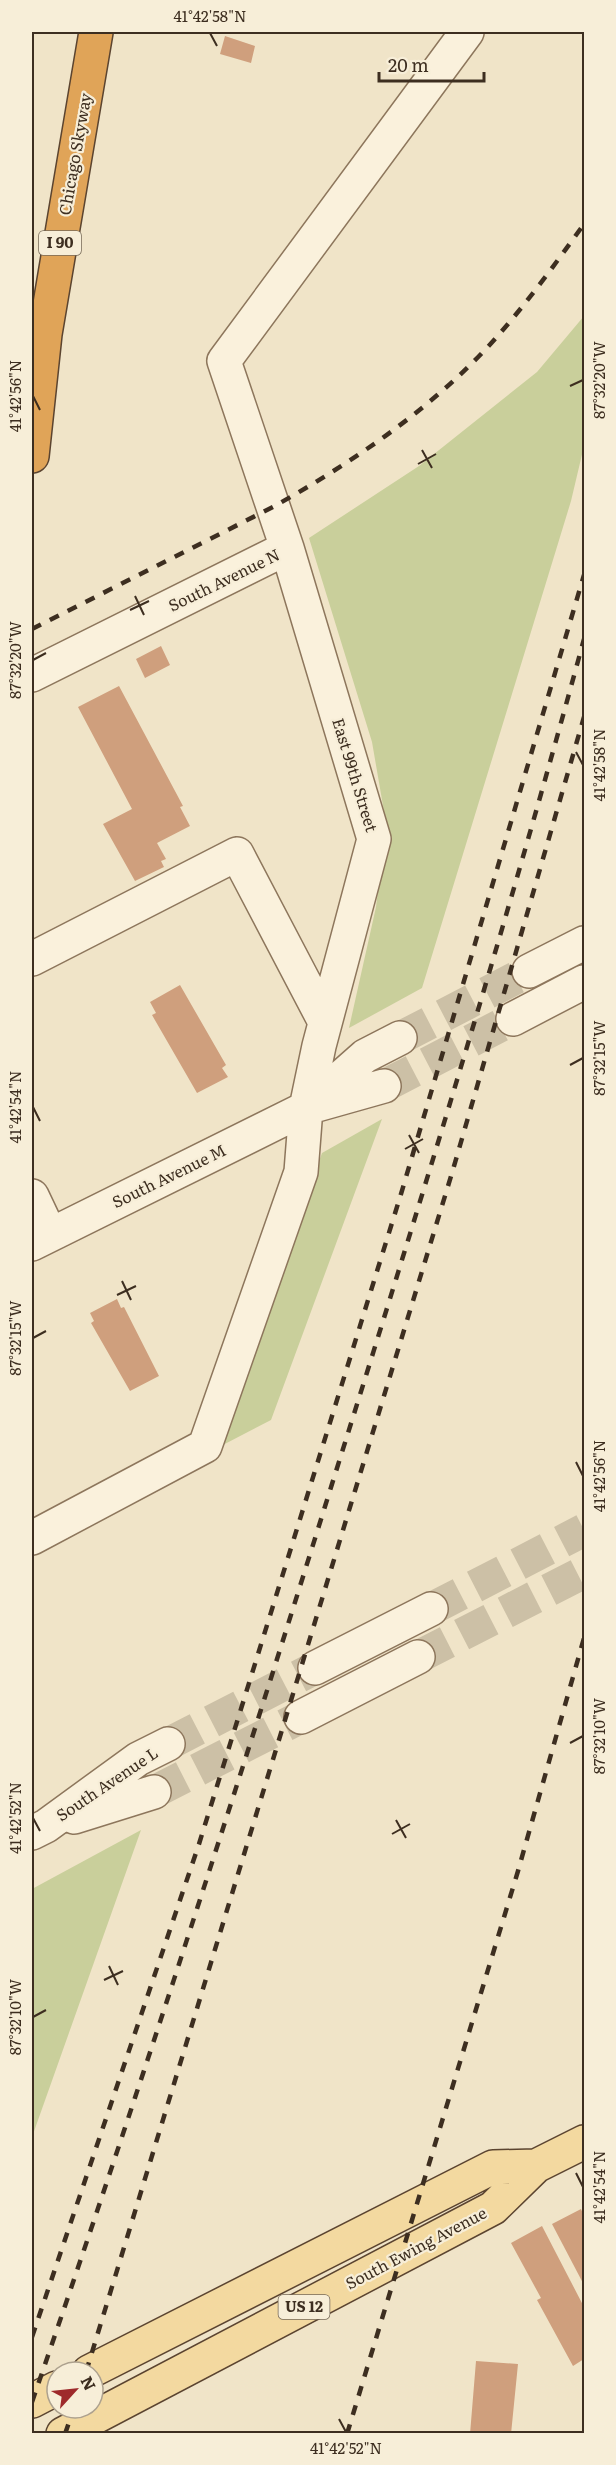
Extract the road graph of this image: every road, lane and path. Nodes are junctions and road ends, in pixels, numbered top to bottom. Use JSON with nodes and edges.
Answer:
{"nodes":[{"id":1,"x":96,"y":32,"type":"edge"},
{"id":2,"x":467,"y":32,"type":"edge"},
{"id":3,"x":32,"y":456,"type":"edge"},
{"id":4,"x":287,"y":548,"type":"junction"},
{"id":5,"x":32,"y":675,"type":"edge"},
{"id":6,"x":585,"y":943,"type":"edge"},
{"id":7,"x":32,"y":959,"type":"edge"},
{"id":8,"x":530,"y":971,"type":"tunnel mouth"},
{"id":9,"x":585,"y":982,"type":"edge"},
{"id":10,"x":513,"y":1019,"type":"tunnel mouth"},
{"id":11,"x":324,"y":1022,"type":"junction"},
{"id":12,"x":400,"y":1038,"type":"tunnel mouth"},
{"id":13,"x":384,"y":1086,"type":"tunnel mouth"},
{"id":14,"x":306,"y":1108,"type":"junction"},
{"id":15,"x":32,"y":1196,"type":"edge"},
{"id":16,"x":41,"y":1239,"type":"edge"},
{"id":17,"x":32,"y":1538,"type":"edge"},
{"id":18,"x":431,"y":1609,"type":"tunnel mouth"},
{"id":19,"x":418,"y":1658,"type":"tunnel mouth"},
{"id":20,"x":315,"y":1668,"type":"tunnel mouth"},
{"id":21,"x":302,"y":1717,"type":"tunnel mouth"},
{"id":22,"x":168,"y":1744,"type":"tunnel mouth"},
{"id":23,"x":154,"y":1792,"type":"tunnel mouth"},
{"id":24,"x":39,"y":1829,"type":"edge"},
{"id":25,"x":585,"y":2142,"type":"edge"},
{"id":26,"x":536,"y":2166,"type":"junction"},
{"id":27,"x":105,"y":2363,"type":"edge"},
{"id":28,"x":63,"y":2433,"type":"edge"}],
"edges":[{"from":1,"to":3,"type":"highway","name":"Chicago Skyway","number":"I 90"},
{"from":2,"to":4,"type":"street","name":"East 99th Street"},
{"from":4,"to":5,"type":"street","name":"South Avenue N"},
{"from":4,"to":11,"type":"street","name":"East 99th Street"},
{"from":6,"to":8,"type":"street"},
{"from":7,"to":11,"type":"street"},
{"from":9,"to":10,"type":"street"},
{"from":11,"to":14,"type":"street","name":"East 99th Street"},
{"from":12,"to":14,"type":"street","name":"South Avenue M"},
{"from":13,"to":14,"type":"street","name":"South Avenue M"},
{"from":14,"to":16,"type":"street","name":"South Avenue M"},
{"from":14,"to":17,"type":"street","name":"East 99th Street"},
{"from":15,"to":16,"type":"street"},
{"from":18,"to":20,"type":"street"},
{"from":19,"to":21,"type":"street"},
{"from":22,"to":24,"type":"street","name":"South Avenue L"},
{"from":23,"to":24,"type":"street","name":"South Avenue L"},
{"from":25,"to":26,"type":"main road","name":"South Ewing Avenue","number":"US 12"},
{"from":26,"to":27,"type":"main road","name":"South Ewing Avenue","number":"US 12"},
{"from":26,"to":28,"type":"main road","name":"South Ewing Avenue","number":"US 12"}]}
